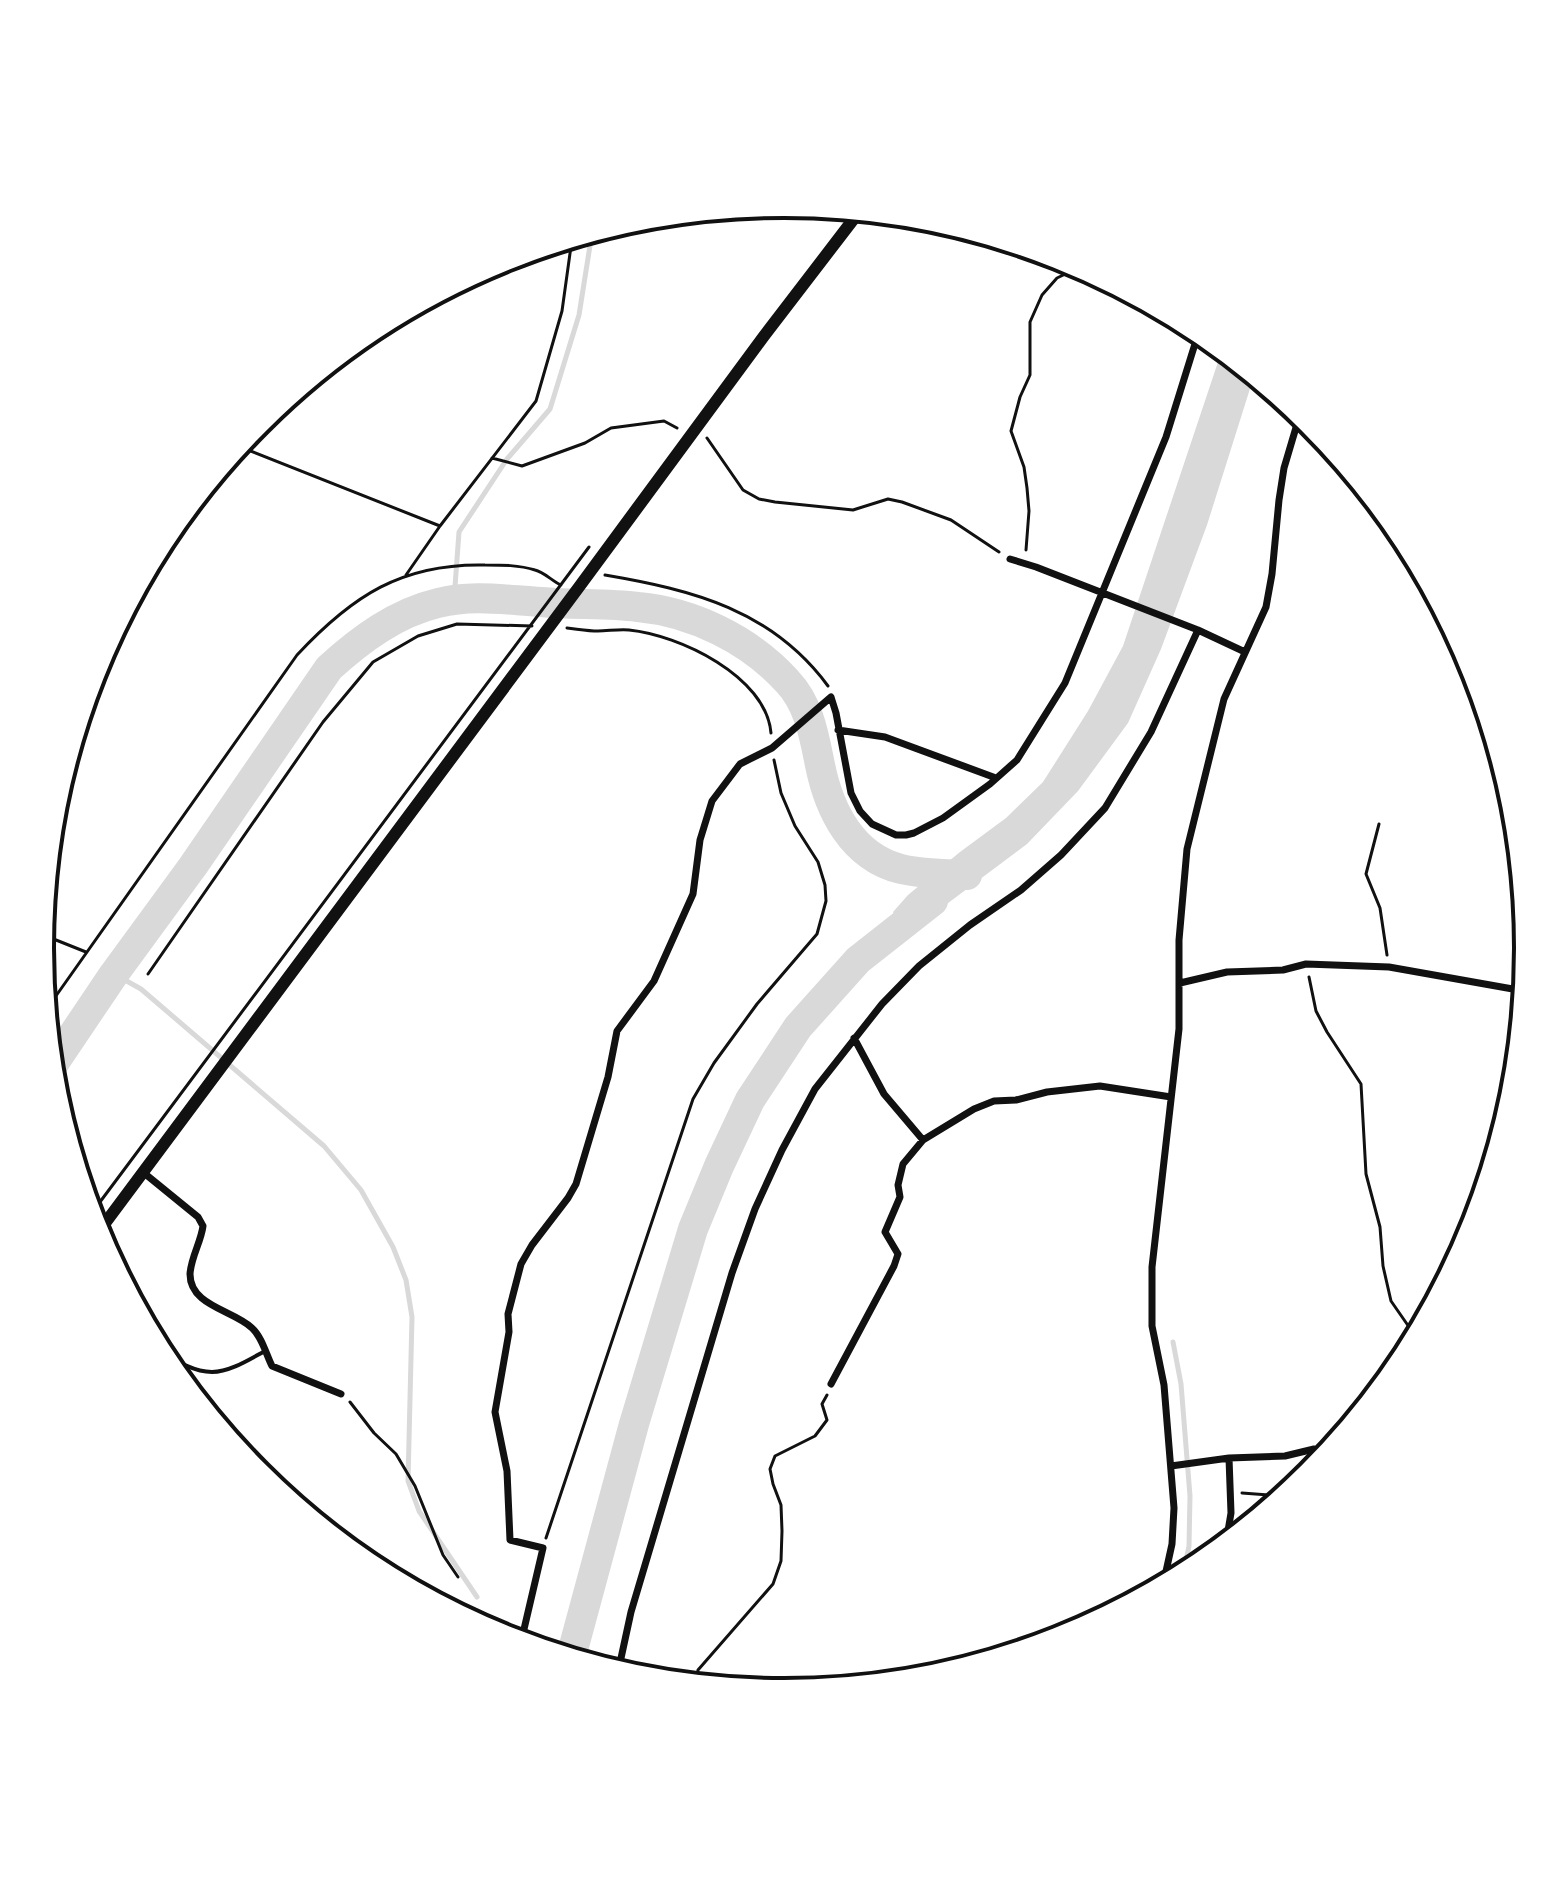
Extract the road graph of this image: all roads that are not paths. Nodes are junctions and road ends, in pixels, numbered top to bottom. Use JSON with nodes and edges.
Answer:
{"nodes":[{"id":1,"x":847,"y":222,"type":"edge"},
{"id":2,"x":1195,"y":345,"type":"edge"},
{"id":3,"x":1296,"y":428,"type":"edge"},
{"id":4,"x":1010,"y":559,"type":"road end"},
{"id":5,"x":1102,"y":592,"type":"junction"},
{"id":6,"x":1198,"y":630,"type":"junction"},
{"id":7,"x":1245,"y":652,"type":"junction"},
{"id":8,"x":838,"y":730,"type":"junction"},
{"id":9,"x":996,"y":778,"type":"junction"},
{"id":10,"x":1180,"y":983,"type":"junction"},
{"id":11,"x":1512,"y":989,"type":"edge"},
{"id":12,"x":854,"y":1038,"type":"junction"},
{"id":13,"x":1171,"y":1097,"type":"junction"},
{"id":14,"x":923,"y":1140,"type":"junction"},
{"id":15,"x":144,"y":1173,"type":"junction"},
{"id":16,"x":107,"y":1221,"type":"edge"},
{"id":17,"x":265,"y":1351,"type":"junction"},
{"id":18,"x":184,"y":1364,"type":"edge"},
{"id":19,"x":831,"y":1384,"type":"road end"},
{"id":20,"x":341,"y":1394,"type":"road end"},
{"id":21,"x":1314,"y":1449,"type":"dead end"},
{"id":22,"x":1229,"y":1458,"type":"junction"},
{"id":23,"x":1171,"y":1466,"type":"junction"},
{"id":24,"x":1229,"y":1528,"type":"edge"},
{"id":25,"x":1166,"y":1570,"type":"edge"},
{"id":26,"x":524,"y":1630,"type":"edge"},
{"id":27,"x":621,"y":1659,"type":"edge"}],
"edges":[{"from":1,"to":15,"type":"main road"},
{"from":2,"to":5,"type":"street"},
{"from":3,"to":7,"type":"street"},
{"from":4,"to":5,"type":"street"},
{"from":5,"to":6,"type":"street"},
{"from":5,"to":9,"type":"street"},
{"from":6,"to":7,"type":"street"},
{"from":6,"to":12,"type":"street"},
{"from":7,"to":10,"type":"street"},
{"from":8,"to":9,"type":"street"},
{"from":8,"to":9,"type":"street"},
{"from":8,"to":26,"type":"street"},
{"from":10,"to":11,"type":"street"},
{"from":10,"to":13,"type":"street"},
{"from":12,"to":14,"type":"street"},
{"from":12,"to":27,"type":"street"},
{"from":13,"to":14,"type":"street"},
{"from":13,"to":23,"type":"street"},
{"from":14,"to":19,"type":"street"},
{"from":15,"to":16,"type":"main road"},
{"from":15,"to":17,"type":"street"},
{"from":17,"to":18,"type":"lane"},
{"from":17,"to":20,"type":"street"},
{"from":21,"to":22,"type":"street"},
{"from":22,"to":23,"type":"street"},
{"from":22,"to":24,"type":"street"},
{"from":23,"to":25,"type":"street"}]}
